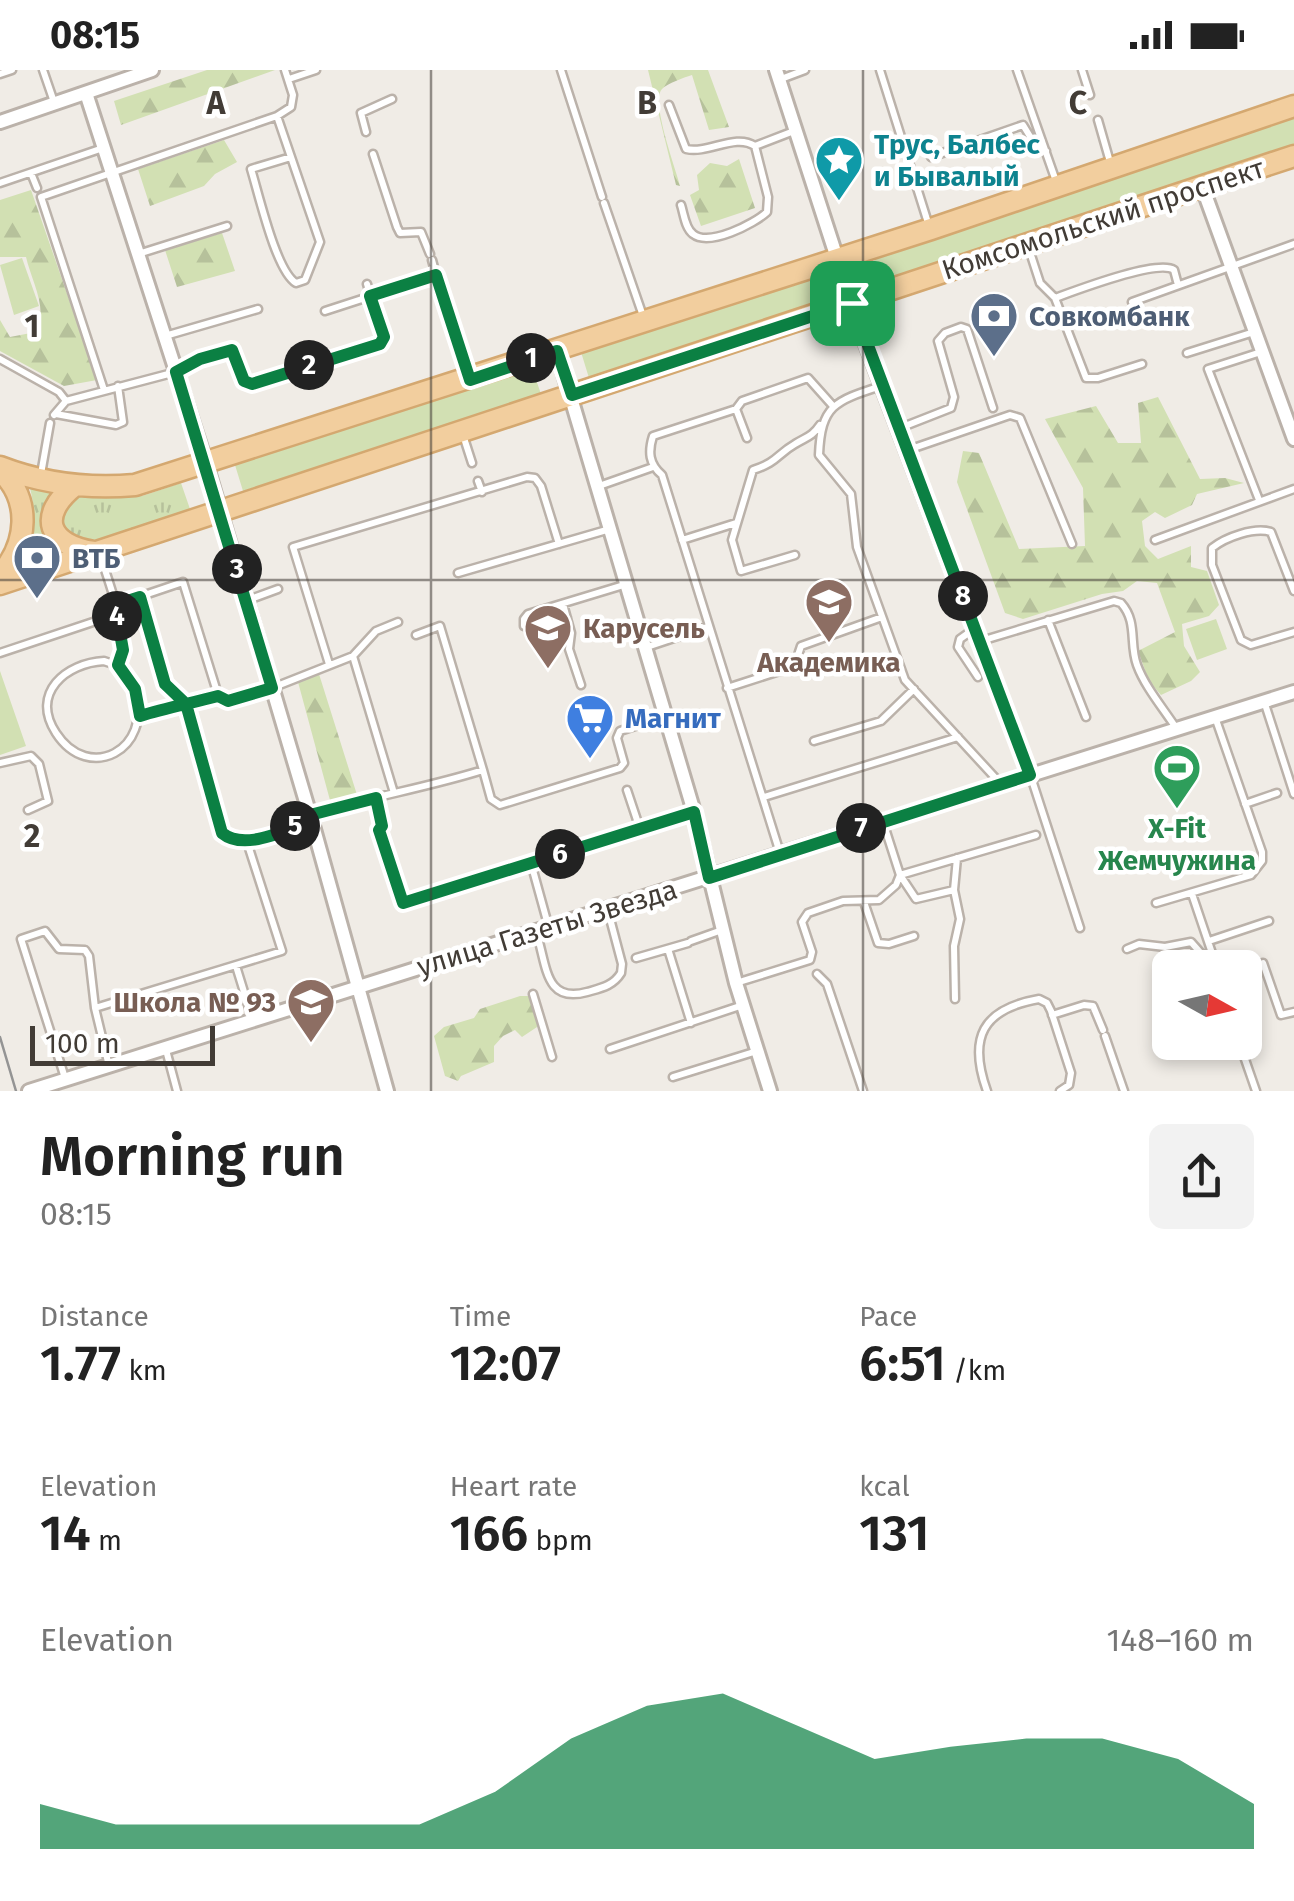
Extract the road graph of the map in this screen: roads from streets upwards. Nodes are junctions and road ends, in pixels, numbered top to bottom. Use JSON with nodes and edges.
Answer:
{"nodes":[{"id":1,"x":152,"y":70,"type":"edge"},
{"id":2,"x":778,"y":74,"type":"edge"},
{"id":3,"x":123,"y":75,"type":"edge"},
{"id":4,"x":86,"y":92,"type":"junction"},
{"id":5,"x":1294,"y":106,"type":"edge"},
{"id":6,"x":0,"y":122,"type":"edge"},
{"id":7,"x":1294,"y":156,"type":"edge"},
{"id":8,"x":1202,"y":186,"type":"junction"},
{"id":9,"x":838,"y":258,"type":"junction"},
{"id":10,"x":852,"y":303,"type":"junction"},
{"id":11,"x":557,"y":351,"type":"junction"},
{"id":12,"x":572,"y":395,"type":"junction"},
{"id":13,"x":1288,"y":406,"type":"edge"},
{"id":14,"x":1294,"y":440,"type":"edge"},
{"id":15,"x":206,"y":464,"type":"junction"},
{"id":16,"x":0,"y":468,"type":"edge"},
{"id":17,"x":74,"y":486,"type":"junction"},
{"id":18,"x":220,"y":510,"type":"junction"},
{"id":19,"x":96,"y":551,"type":"junction"},
{"id":20,"x":0,"y":575,"type":"edge"},
{"id":21,"x":0,"y":584,"type":"edge"},
{"id":22,"x":1294,"y":692,"type":"edge"},
{"id":23,"x":1030,"y":775,"type":"junction"},
{"id":24,"x":709,"y":878,"type":"junction"},
{"id":25,"x":357,"y":988,"type":"junction"},
{"id":26,"x":29,"y":1091,"type":"edge"},
{"id":27,"x":387,"y":1091,"type":"edge"},
{"id":28,"x":770,"y":1091,"type":"edge"}],
"edges":[{"from":1,"to":3,"type":"street"},
{"from":2,"to":9,"type":"street"},
{"from":3,"to":4,"type":"street"},
{"from":4,"to":6,"type":"street"},
{"from":4,"to":15,"type":"street"},
{"from":5,"to":9,"type":"main road","name":"Комсомольский проспект"},
{"from":7,"to":8,"type":"main road","name":"Комсомольский проспект"},
{"from":8,"to":10,"type":"main road","name":"Комсомольский проспект"},
{"from":8,"to":13,"type":"street"},
{"from":9,"to":10,"type":"street"},
{"from":9,"to":11,"type":"main road","name":"Комсомольский проспект"},
{"from":10,"to":12,"type":"main road","name":"Комсомольский проспект"},
{"from":10,"to":23,"type":"street"},
{"from":11,"to":12,"type":"street"},
{"from":11,"to":15,"type":"main road","name":"Комсомольский проспект"},
{"from":12,"to":18,"type":"main road","name":"Комсомольский проспект"},
{"from":12,"to":24,"type":"street"},
{"from":13,"to":14,"type":"street"},
{"from":15,"to":17,"type":"main road","name":"Комсомольский проспект"},
{"from":15,"to":18,"type":"street"},
{"from":16,"to":17,"type":"main road","name":"Комсомольский проспект"},
{"from":16,"to":20,"type":"main road"},
{"from":17,"to":19,"type":"main road"},
{"from":18,"to":19,"type":"main road","name":"Комсомольский проспект"},
{"from":18,"to":25,"type":"street"},
{"from":19,"to":21,"type":"main road","name":"Комсомольский проспект"},
{"from":22,"to":23,"type":"street","name":"улица Газеты Звезда"},
{"from":23,"to":24,"type":"street","name":"улица Газеты Звезда"},
{"from":24,"to":25,"type":"street","name":"улица Газеты Звезда"},
{"from":24,"to":28,"type":"street"},
{"from":25,"to":26,"type":"street","name":"улица Газеты Звезда"},
{"from":25,"to":27,"type":"street"}]}
